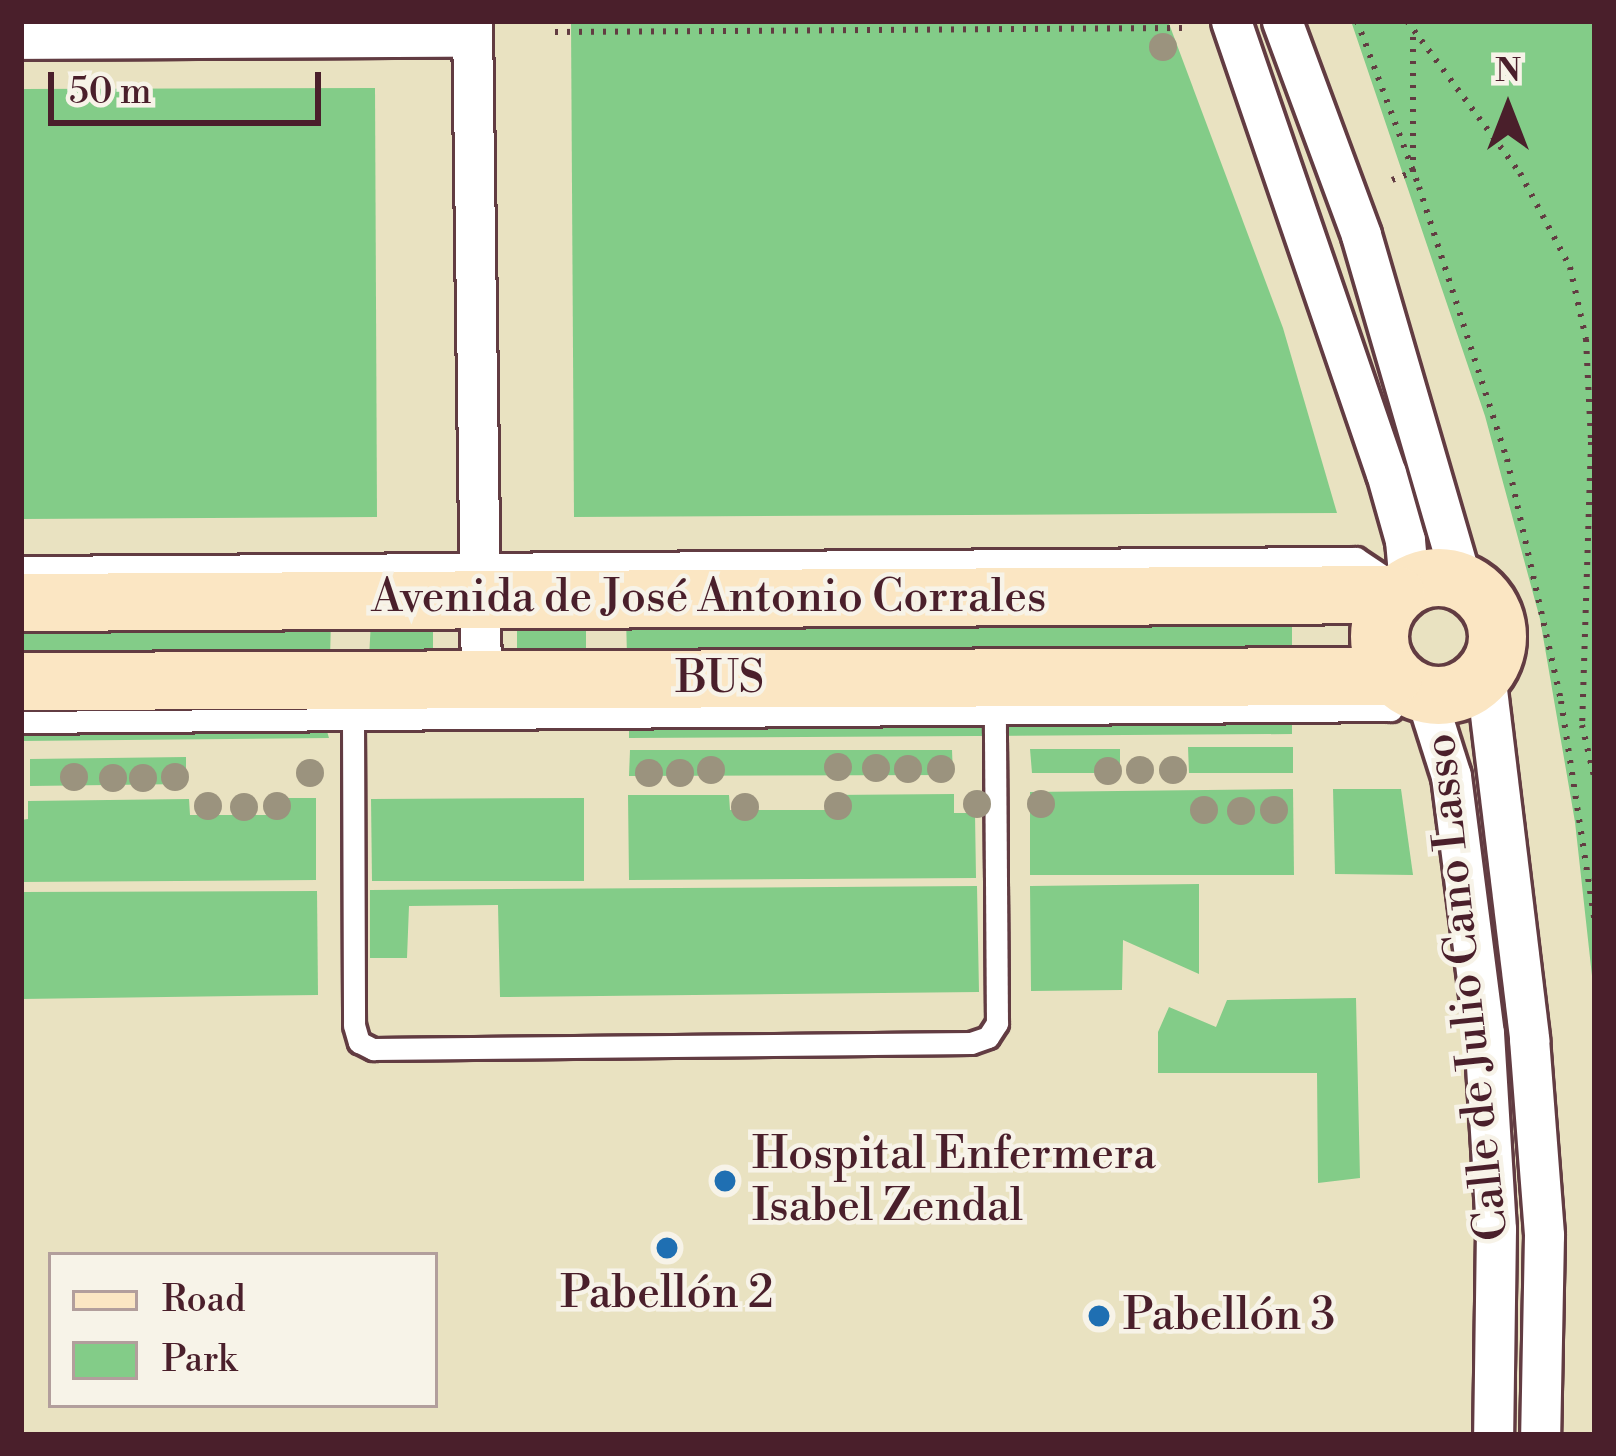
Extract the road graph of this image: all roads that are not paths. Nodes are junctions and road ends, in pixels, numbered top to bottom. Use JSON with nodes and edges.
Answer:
{"nodes":[{"id":1,"x":1231,"y":21,"type":"edge"},
{"id":2,"x":1282,"y":21,"type":"edge"},
{"id":3,"x":472,"y":29,"type":"edge"},
{"id":4,"x":21,"y":39,"type":"edge"},
{"id":5,"x":21,"y":567,"type":"edge"},
{"id":6,"x":478,"y":581,"type":"junction"},
{"id":7,"x":1417,"y":587,"type":"junction"},
{"id":8,"x":21,"y":602,"type":"edge"},
{"id":9,"x":1485,"y":673,"type":"junction"},
{"id":10,"x":481,"y":679,"type":"junction"},
{"id":11,"x":21,"y":681,"type":"edge"},
{"id":12,"x":1408,"y":686,"type":"junction"},
{"id":13,"x":995,"y":716,"type":"junction"},
{"id":14,"x":353,"y":721,"type":"junction"},
{"id":15,"x":21,"y":722,"type":"edge"},
{"id":16,"x":1492,"y":1435,"type":"edge"},
{"id":17,"x":1540,"y":1435,"type":"edge"}],
"edges":[{"from":1,"to":7,"type":"street"},
{"from":2,"to":7,"type":"street"},
{"from":3,"to":4,"type":"street"},
{"from":3,"to":6,"type":"street"},
{"from":5,"to":6,"type":"lane"},
{"from":6,"to":7,"type":"street","name":"Avenida de José Antonio Corrales"},
{"from":6,"to":8,"type":"street","name":"Avenida de José Antonio Corrales"},
{"from":6,"to":10,"type":"street"},
{"from":7,"to":9,"type":"street"},
{"from":7,"to":12,"type":"street"},
{"from":9,"to":12,"type":"street"},
{"from":9,"to":17,"type":"street","name":"Calle de Julio Cano Lasso"},
{"from":10,"to":11,"type":"street","name":"Avenida de José Antonio Corrales"},
{"from":10,"to":12,"type":"street","name":"Avenida de José Antonio Corrales"},
{"from":12,"to":13,"type":"lane","name":"BUS"},
{"from":12,"to":16,"type":"street","name":"Calle de Julio Cano Lasso"},
{"from":13,"to":14,"type":"lane","name":"BUS"},
{"from":13,"to":14,"type":"lane"},
{"from":14,"to":15,"type":"lane","name":"BUS"}]}
